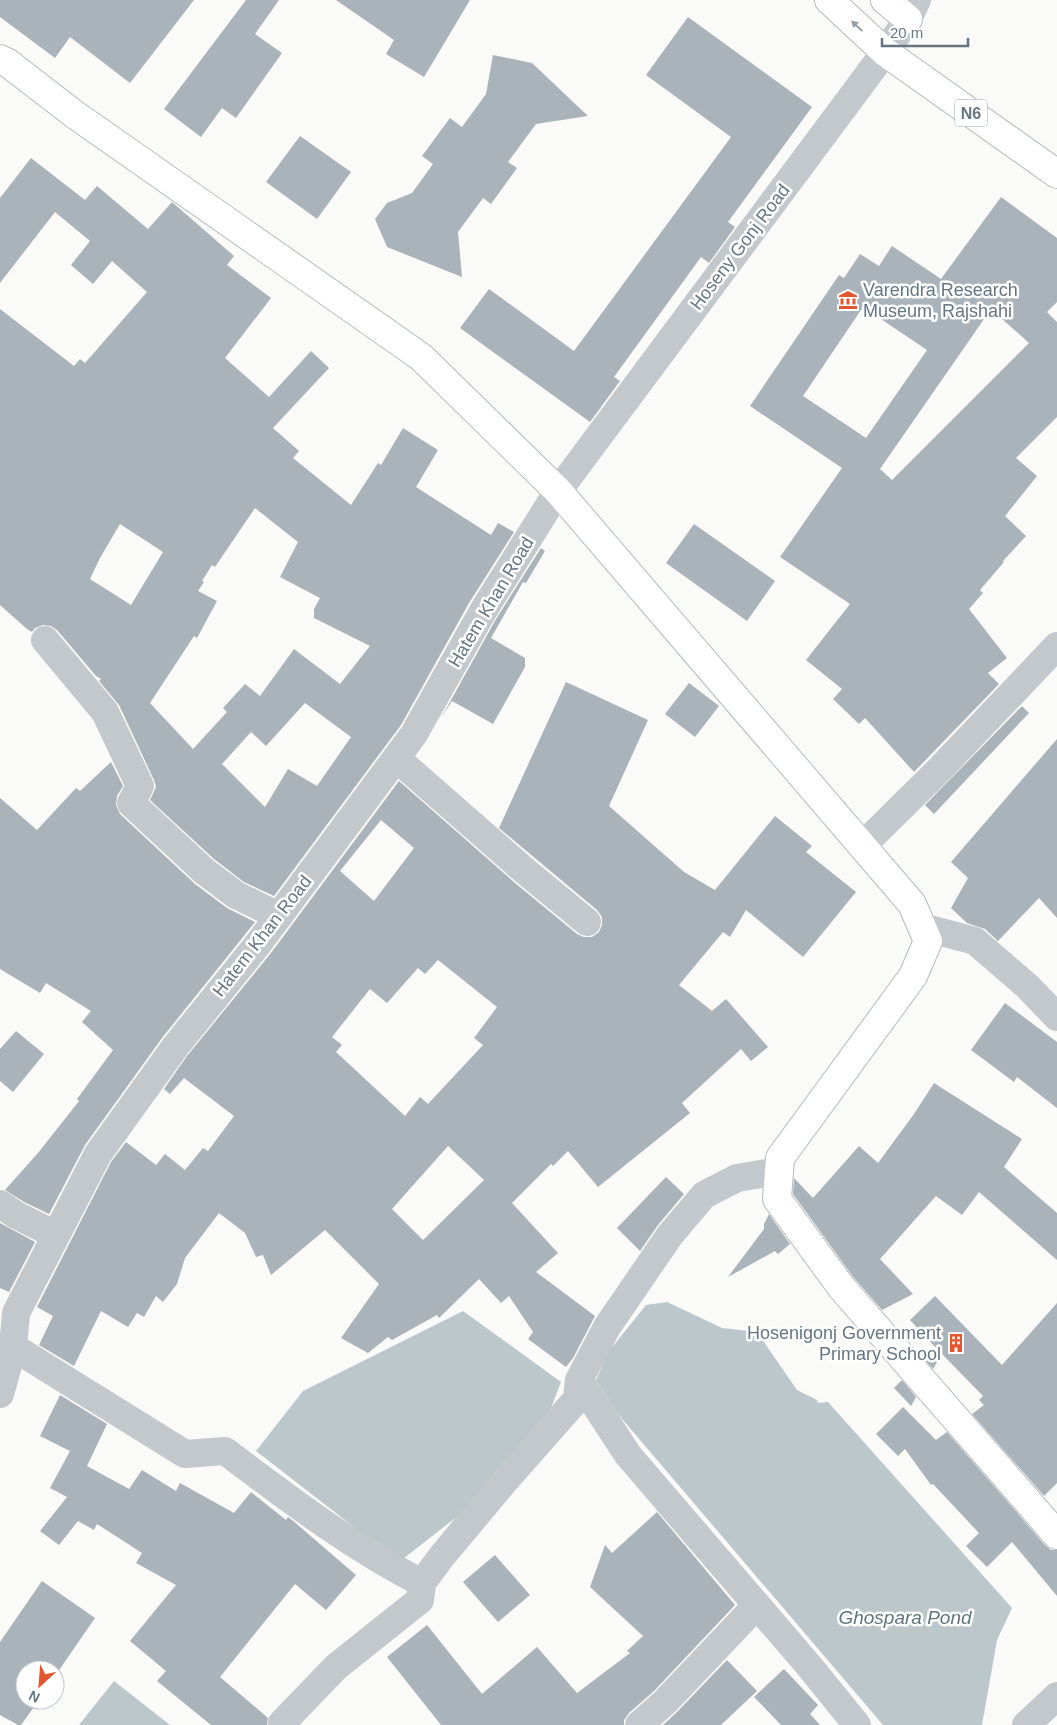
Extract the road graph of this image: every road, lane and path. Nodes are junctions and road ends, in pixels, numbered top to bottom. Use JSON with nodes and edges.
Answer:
{"nodes":[{"id":1,"x":829,"y":0,"type":"edge"},
{"id":2,"x":885,"y":0,"type":"edge"},
{"id":3,"x":913,"y":10,"type":"edge"},
{"id":4,"x":885,"y":52,"type":"junction"},
{"id":5,"x":0,"y":59,"type":"edge"},
{"id":6,"x":1055,"y":168,"type":"edge"},
{"id":7,"x":558,"y":491,"type":"junction"},
{"id":8,"x":45,"y":640,"type":"dead end"},
{"id":9,"x":1052,"y":662,"type":"edge"},
{"id":10,"x":396,"y":758,"type":"junction"},
{"id":11,"x":862,"y":846,"type":"junction"},
{"id":12,"x":279,"y":916,"type":"junction"},
{"id":13,"x":587,"y":922,"type":"dead end"},
{"id":14,"x":922,"y":927,"type":"junction"},
{"id":15,"x":1057,"y":1017,"type":"edge"},
{"id":16,"x":779,"y":1171,"type":"junction"},
{"id":17,"x":0,"y":1204,"type":"edge"},
{"id":18,"x":56,"y":1235,"type":"junction"},
{"id":19,"x":8,"y":1308,"type":"edge"},
{"id":20,"x":13,"y":1347,"type":"junction"},
{"id":21,"x":579,"y":1380,"type":"junction"},
{"id":22,"x":0,"y":1394,"type":"edge"},
{"id":23,"x":1057,"y":1535,"type":"edge"},
{"id":24,"x":422,"y":1583,"type":"junction"},
{"id":25,"x":757,"y":1605,"type":"junction"},
{"id":26,"x":1057,"y":1696,"type":"edge"},
{"id":27,"x":282,"y":1722,"type":"dead end"},
{"id":28,"x":639,"y":1725,"type":"edge"},
{"id":29,"x":857,"y":1725,"type":"edge"},
{"id":30,"x":1026,"y":1725,"type":"edge"}],
"edges":[{"from":4,"to":1,"type":"main road","number":"N6","one_way":true},
{"from":2,"to":3,"type":"main road"},
{"from":3,"to":4,"type":"street","name":"Hoseny Gonj Road"},
{"from":4,"to":6,"type":"main road","number":"N6"},
{"from":4,"to":7,"type":"street","name":"Hoseny Gonj Road"},
{"from":5,"to":7,"type":"main road"},
{"from":7,"to":10,"type":"street","name":"Hatem Khan Road"},
{"from":7,"to":11,"type":"main road"},
{"from":8,"to":12,"type":"street"},
{"from":9,"to":11,"type":"street"},
{"from":10,"to":12,"type":"street","name":"Hatem Khan Road"},
{"from":10,"to":13,"type":"street"},
{"from":11,"to":14,"type":"main road"},
{"from":12,"to":18,"type":"street","name":"Hatem Khan Road"},
{"from":14,"to":15,"type":"street"},
{"from":14,"to":16,"type":"main road"},
{"from":16,"to":21,"type":"street"},
{"from":16,"to":23,"type":"main road"},
{"from":17,"to":18,"type":"street"},
{"from":18,"to":19,"type":"street","name":"Hatem Khan Road"},
{"from":19,"to":20,"type":"street","name":"Hatem Khan Road"},
{"from":20,"to":22,"type":"street","name":"Hatem Khan Road"},
{"from":20,"to":24,"type":"street"},
{"from":21,"to":24,"type":"street"},
{"from":21,"to":25,"type":"street"},
{"from":24,"to":27,"type":"street"},
{"from":25,"to":28,"type":"street"},
{"from":25,"to":29,"type":"street"},
{"from":26,"to":30,"type":"street"}]}
